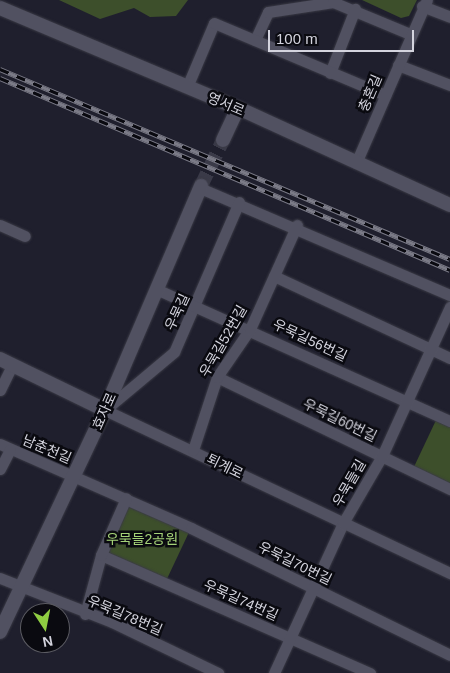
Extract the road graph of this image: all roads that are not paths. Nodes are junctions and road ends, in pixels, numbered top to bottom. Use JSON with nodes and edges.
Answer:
{"nodes":[{"id":1,"x":425,"y":3,"type":"edge"},
{"id":2,"x":0,"y":8,"type":"edge"},
{"id":3,"x":355,"y":9,"type":"junction"},
{"id":4,"x":450,"y":17,"type":"edge"},
{"id":5,"x":410,"y":34,"type":"junction"},
{"id":6,"x":255,"y":40,"type":"junction"},
{"id":7,"x":398,"y":65,"type":"junction"},
{"id":8,"x":330,"y":73,"type":"junction"},
{"id":9,"x":450,"y":85,"type":"edge"},
{"id":10,"x":187,"y":87,"type":"junction"},
{"id":11,"x":385,"y":95,"type":"junction"},
{"id":12,"x":238,"y":108,"type":"junction"},
{"id":13,"x":223,"y":140,"type":"tunnel mouth"},
{"id":14,"x":356,"y":163,"type":"junction"},
{"id":15,"x":201,"y":187,"type":"joint"},
{"id":16,"x":239,"y":202,"type":"junction"},
{"id":17,"x":450,"y":205,"type":"edge"},
{"id":18,"x":0,"y":225,"type":"edge"},
{"id":19,"x":297,"y":225,"type":"junction"},
{"id":20,"x":25,"y":236,"type":"dead end"},
{"id":21,"x":274,"y":276,"type":"junction"},
{"id":22,"x":156,"y":289,"type":"junction"},
{"id":23,"x":450,"y":295,"type":"edge"},
{"id":24,"x":197,"y":306,"type":"junction"},
{"id":25,"x":450,"y":307,"type":"edge"},
{"id":26,"x":250,"y":329,"type":"junction"},
{"id":27,"x":431,"y":348,"type":"junction"},
{"id":28,"x":450,"y":358,"type":"edge"},
{"id":29,"x":6,"y":362,"type":"edge"},
{"id":30,"x":217,"y":377,"type":"junction"},
{"id":31,"x":0,"y":390,"type":"edge"},
{"id":32,"x":408,"y":402,"type":"junction"},
{"id":33,"x":105,"y":410,"type":"junction"},
{"id":34,"x":450,"y":421,"type":"edge"},
{"id":35,"x":5,"y":446,"type":"edge"},
{"id":36,"x":193,"y":450,"type":"junction"},
{"id":37,"x":382,"y":456,"type":"junction"},
{"id":38,"x":0,"y":469,"type":"edge"},
{"id":39,"x":73,"y":476,"type":"junction"},
{"id":40,"x":450,"y":489,"type":"edge"},
{"id":41,"x":126,"y":498,"type":"junction"},
{"id":42,"x":343,"y":523,"type":"junction"},
{"id":43,"x":101,"y":555,"type":"junction"},
{"id":44,"x":450,"y":573,"type":"edge"},
{"id":45,"x":0,"y":578,"type":"edge"},
{"id":46,"x":20,"y":588,"type":"junction"},
{"id":47,"x":313,"y":588,"type":"junction"},
{"id":48,"x":85,"y":614,"type":"junction"},
{"id":49,"x":0,"y":632,"type":"edge"},
{"id":50,"x":289,"y":638,"type":"junction"},
{"id":51,"x":450,"y":655,"type":"edge"},
{"id":52,"x":211,"y":671,"type":"edge"},
{"id":53,"x":274,"y":673,"type":"edge"},
{"id":54,"x":370,"y":673,"type":"edge"}],
"edges":[{"from":1,"to":4,"type":"street","name":"충혼길"},
{"from":1,"to":5,"type":"street","name":"충혼길"},
{"from":2,"to":10,"type":"street","name":"영서로"},
{"from":3,"to":5,"type":"street"},
{"from":3,"to":6,"type":"street"},
{"from":3,"to":8,"type":"street"},
{"from":5,"to":7,"type":"street","name":"충혼길"},
{"from":6,"to":8,"type":"street"},
{"from":6,"to":10,"type":"street"},
{"from":7,"to":9,"type":"street"},
{"from":7,"to":11,"type":"street","name":"충혼길"},
{"from":8,"to":11,"type":"street"},
{"from":10,"to":12,"type":"street","name":"영서로"},
{"from":11,"to":14,"type":"street","name":"충혼길"},
{"from":12,"to":13,"type":"street"},
{"from":12,"to":14,"type":"street","name":"영서로"},
{"from":14,"to":17,"type":"street","name":"영서로"},
{"from":15,"to":16,"type":"street"},
{"from":15,"to":22,"type":"street","name":"효자로"},
{"from":16,"to":19,"type":"street"},
{"from":16,"to":24,"type":"street","name":"우묵길"},
{"from":18,"to":20,"type":"street"},
{"from":19,"to":21,"type":"street","name":"우묵길52번길"},
{"from":19,"to":23,"type":"street"},
{"from":21,"to":26,"type":"street","name":"우묵길52번길"},
{"from":21,"to":27,"type":"street"},
{"from":22,"to":24,"type":"street","name":"우묵길56번길"},
{"from":22,"to":33,"type":"street","name":"효자로"},
{"from":24,"to":26,"type":"street","name":"우묵길56번길"},
{"from":24,"to":33,"type":"street","name":"우묵길"},
{"from":25,"to":27,"type":"street","name":"우묵들길"},
{"from":26,"to":30,"type":"street","name":"우묵길52번길"},
{"from":26,"to":32,"type":"street","name":"우묵길56번길"},
{"from":27,"to":28,"type":"street"},
{"from":27,"to":32,"type":"street","name":"우묵들길"},
{"from":29,"to":31,"type":"street"},
{"from":29,"to":33,"type":"street","name":"퇴계로"},
{"from":30,"to":36,"type":"street","name":"우묵길52번길"},
{"from":30,"to":37,"type":"street","name":"우묵길60번길"},
{"from":32,"to":34,"type":"street","name":"우묵길56번길"},
{"from":32,"to":37,"type":"street","name":"우묵들길"},
{"from":33,"to":36,"type":"street","name":"퇴계로"},
{"from":33,"to":39,"type":"street","name":"효자로"},
{"from":35,"to":38,"type":"street","name":"남춘천길"},
{"from":35,"to":39,"type":"street","name":"남춘천길"},
{"from":36,"to":42,"type":"street","name":"퇴계로"},
{"from":37,"to":40,"type":"street","name":"우묵길60번길"},
{"from":37,"to":42,"type":"street","name":"우묵들길"},
{"from":39,"to":41,"type":"street","name":"우묵길70번길"},
{"from":39,"to":46,"type":"street","name":"효자로"},
{"from":41,"to":43,"type":"street"},
{"from":41,"to":47,"type":"street","name":"우묵길70번길"},
{"from":42,"to":44,"type":"street","name":"퇴계로"},
{"from":42,"to":47,"type":"street","name":"우묵들길"},
{"from":43,"to":48,"type":"street"},
{"from":43,"to":50,"type":"street","name":"우묵길74번길"},
{"from":45,"to":46,"type":"street","name":"우묵길78번길"},
{"from":46,"to":48,"type":"street","name":"우묵길78번길"},
{"from":46,"to":49,"type":"street","name":"효자로"},
{"from":47,"to":50,"type":"street","name":"우묵들길"},
{"from":47,"to":51,"type":"street","name":"우묵길70번길"},
{"from":48,"to":52,"type":"street","name":"우묵길78번길"},
{"from":50,"to":53,"type":"street","name":"우묵들길"},
{"from":50,"to":54,"type":"street","name":"우묵길74번길"}]}
